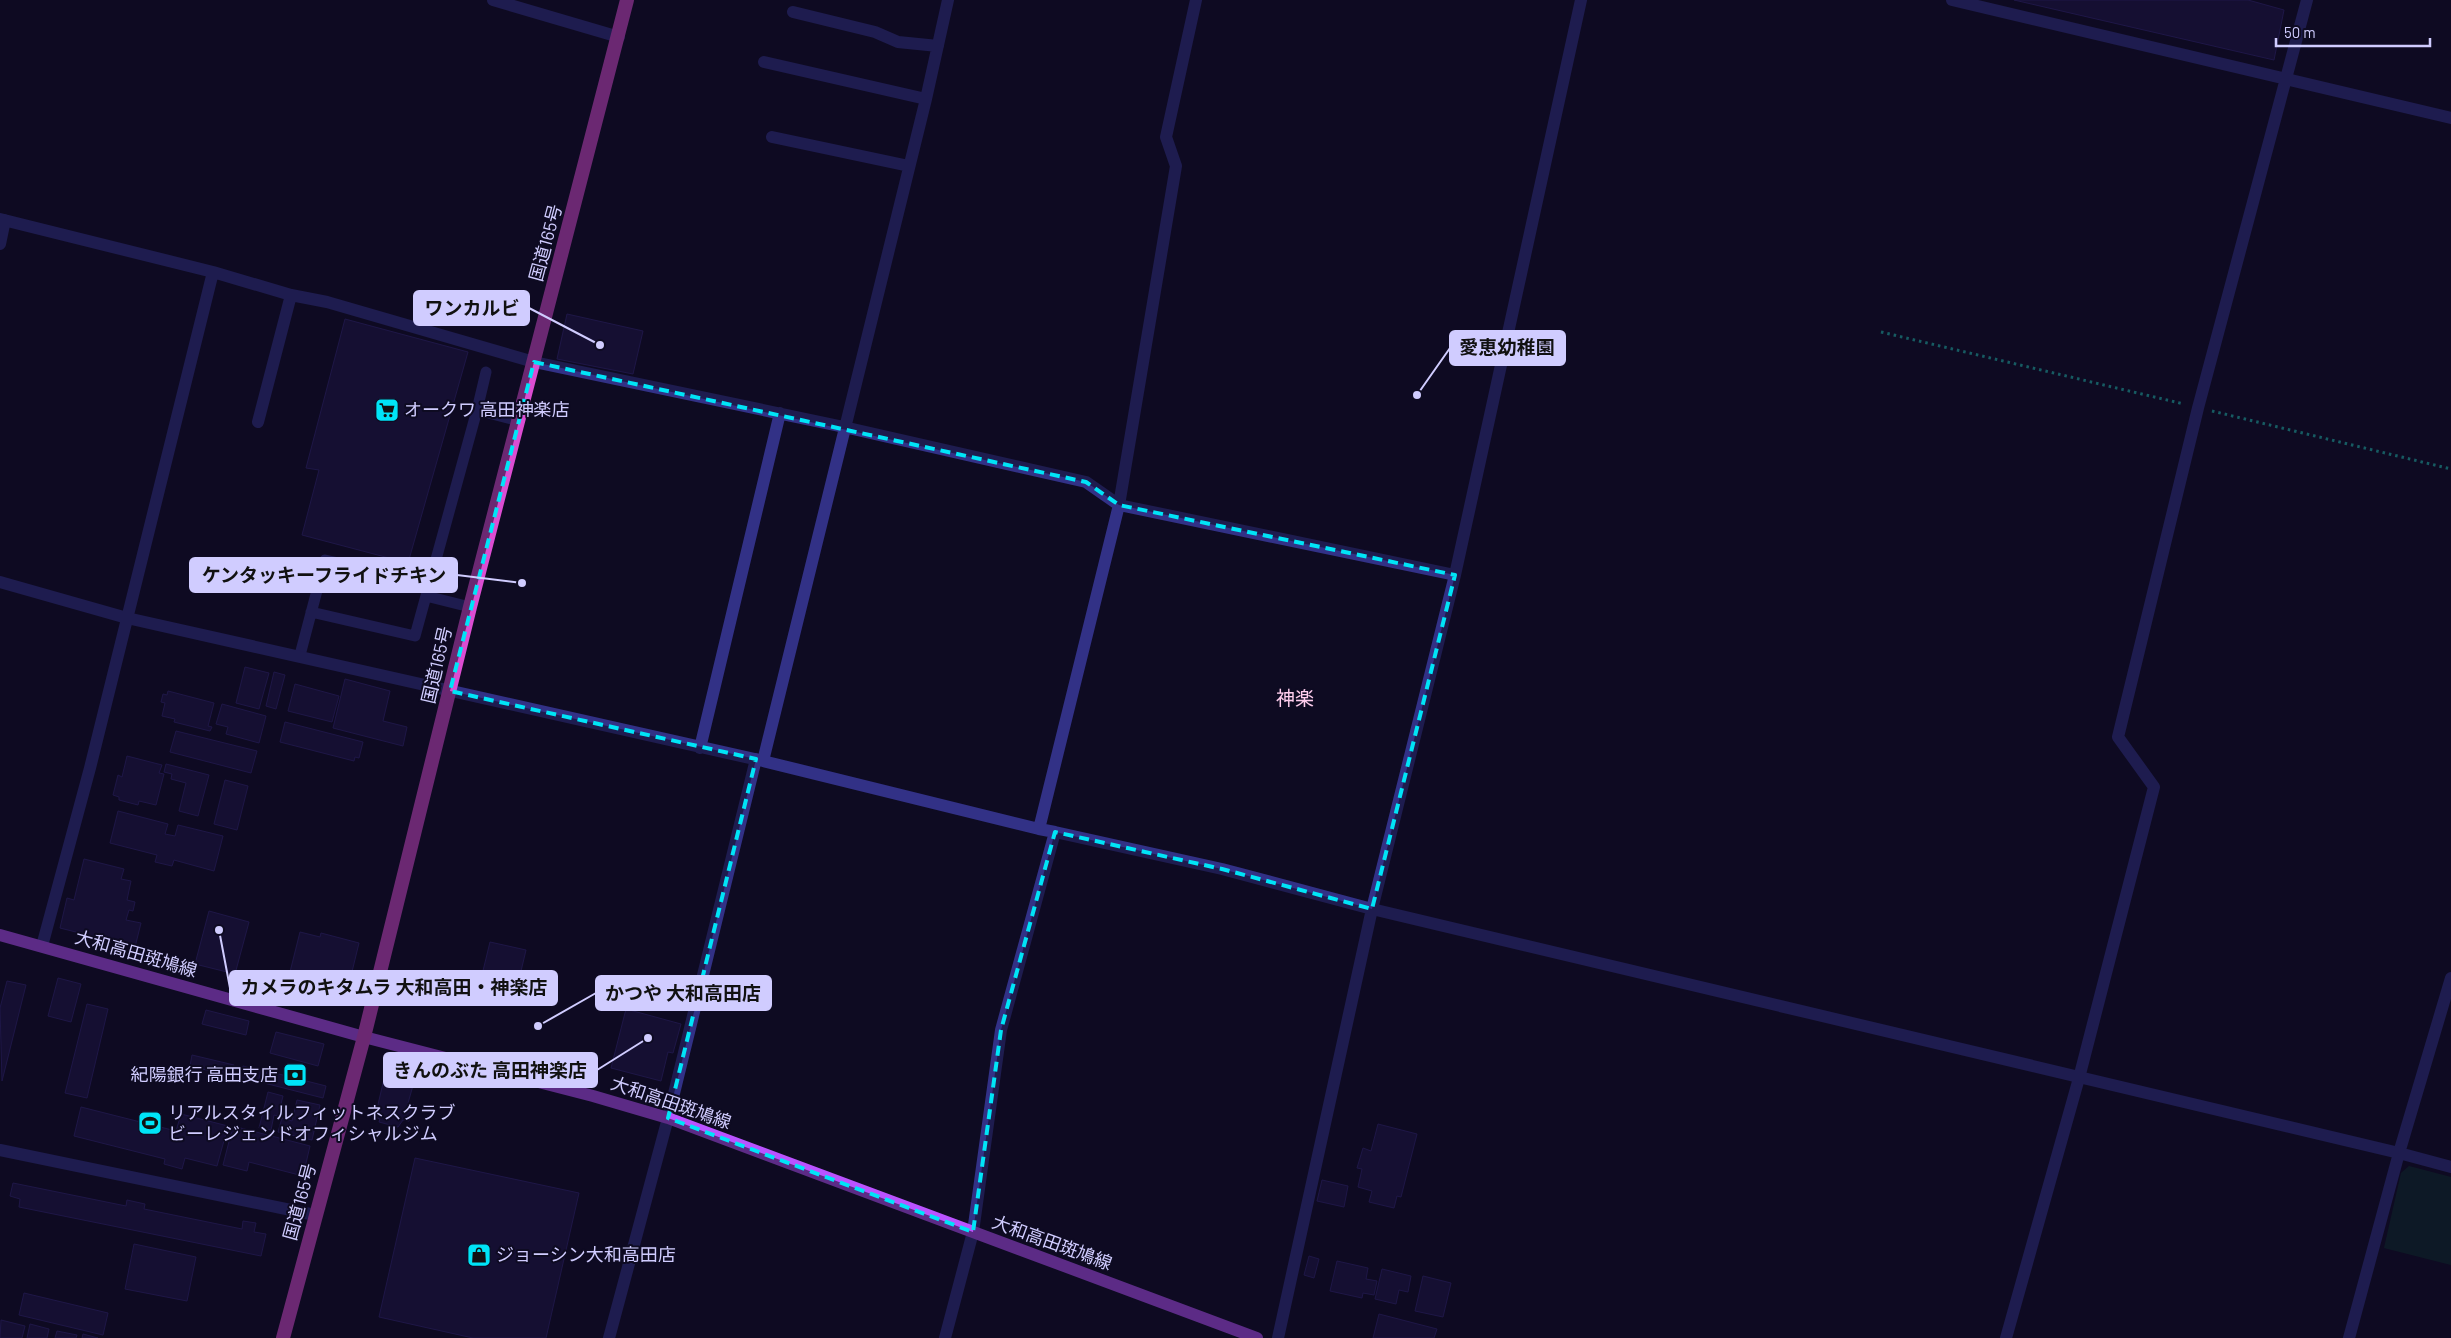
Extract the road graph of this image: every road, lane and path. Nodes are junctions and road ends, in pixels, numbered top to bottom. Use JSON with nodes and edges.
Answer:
{"nodes":[{"id":1,"x":493,"y":0,"type":"edge"},
{"id":2,"x":627,"y":0,"type":"edge"},
{"id":3,"x":948,"y":0,"type":"edge"},
{"id":4,"x":1196,"y":0,"type":"edge"},
{"id":5,"x":1581,"y":0,"type":"edge"},
{"id":6,"x":1952,"y":0,"type":"edge"},
{"id":7,"x":2307,"y":0,"type":"edge"},
{"id":8,"x":793,"y":12,"type":"dead end"},
{"id":9,"x":618,"y":37,"type":"junction"},
{"id":10,"x":938,"y":46,"type":"junction"},
{"id":11,"x":764,"y":62,"type":"dead end"},
{"id":12,"x":2287,"y":79,"type":"junction"},
{"id":13,"x":926,"y":99,"type":"junction"},
{"id":14,"x":2451,"y":118,"type":"edge"},
{"id":15,"x":772,"y":137,"type":"dead end"},
{"id":16,"x":909,"y":166,"type":"junction"},
{"id":17,"x":3,"y":220,"type":"edge"},
{"id":18,"x":0,"y":244,"type":"edge"},
{"id":19,"x":213,"y":272,"type":"junction"},
{"id":20,"x":292,"y":295,"type":"junction"},
{"id":21,"x":1880,"y":332,"type":"dead end"},
{"id":22,"x":534,"y":362,"type":"junction"},
{"id":23,"x":486,"y":372,"type":"dead end"},
{"id":24,"x":2198,"y":408,"type":"junction"},
{"id":25,"x":477,"y":410,"type":"junction"},
{"id":26,"x":780,"y":413,"type":"junction"},
{"id":27,"x":519,"y":421,"type":"junction"},
{"id":28,"x":258,"y":422,"type":"dead end"},
{"id":29,"x":844,"y":427,"type":"junction"},
{"id":30,"x":2451,"y":469,"type":"edge"},
{"id":31,"x":1119,"y":505,"type":"junction"},
{"id":32,"x":1454,"y":575,"type":"junction"},
{"id":33,"x":0,"y":582,"type":"edge"},
{"id":34,"x":429,"y":583,"type":"junction"},
{"id":35,"x":426,"y":596,"type":"junction"},
{"id":36,"x":470,"y":607,"type":"junction"},
{"id":37,"x":311,"y":612,"type":"junction"},
{"id":38,"x":127,"y":618,"type":"junction"},
{"id":39,"x":300,"y":655,"type":"junction"},
{"id":40,"x":450,"y":691,"type":"junction"},
{"id":41,"x":700,"y":748,"type":"junction"},
{"id":42,"x":760,"y":760,"type":"junction"},
{"id":43,"x":1039,"y":828,"type":"junction"},
{"id":44,"x":1055,"y":832,"type":"junction"},
{"id":45,"x":1372,"y":909,"type":"junction"},
{"id":46,"x":0,"y":935,"type":"edge"},
{"id":47,"x":42,"y":946,"type":"junction"},
{"id":48,"x":2451,"y":978,"type":"edge"},
{"id":49,"x":364,"y":1037,"type":"junction"},
{"id":50,"x":2079,"y":1078,"type":"junction"},
{"id":51,"x":668,"y":1118,"type":"junction"},
{"id":52,"x":0,"y":1150,"type":"edge"},
{"id":53,"x":2399,"y":1153,"type":"junction"},
{"id":54,"x":2451,"y":1167,"type":"edge"},
{"id":55,"x":315,"y":1215,"type":"junction"},
{"id":56,"x":973,"y":1232,"type":"junction"},
{"id":57,"x":283,"y":1338,"type":"edge"},
{"id":58,"x":609,"y":1338,"type":"edge"},
{"id":59,"x":945,"y":1338,"type":"edge"},
{"id":60,"x":1257,"y":1338,"type":"edge"},
{"id":61,"x":1278,"y":1338,"type":"edge"},
{"id":62,"x":2006,"y":1338,"type":"edge"},
{"id":63,"x":2349,"y":1338,"type":"edge"}],
"edges":[{"from":1,"to":9,"type":"street"},
{"from":2,"to":9,"type":"highway","name":"国道165号"},
{"from":3,"to":10,"type":"street"},
{"from":4,"to":31,"type":"street"},
{"from":5,"to":32,"type":"street"},
{"from":6,"to":12,"type":"street"},
{"from":7,"to":12,"type":"street"},
{"from":8,"to":10,"type":"street"},
{"from":9,"to":22,"type":"highway","name":"国道165号"},
{"from":10,"to":13,"type":"street"},
{"from":11,"to":13,"type":"street"},
{"from":12,"to":14,"type":"street"},
{"from":12,"to":24,"type":"street"},
{"from":13,"to":16,"type":"street"},
{"from":15,"to":16,"type":"street"},
{"from":16,"to":29,"type":"street"},
{"from":17,"to":18,"type":"street"},
{"from":17,"to":19,"type":"street"},
{"from":19,"to":20,"type":"street"},
{"from":19,"to":38,"type":"street"},
{"from":20,"to":22,"type":"street"},
{"from":20,"to":28,"type":"street"},
{"from":21,"to":24,"type":"path"},
{"from":22,"to":26,"type":"street"},
{"from":22,"to":27,"type":"highway","name":"国道165号"},
{"from":23,"to":25,"type":"lane"},
{"from":24,"to":30,"type":"path"},
{"from":24,"to":50,"type":"street"},
{"from":25,"to":27,"type":"lane"},
{"from":25,"to":34,"type":"lane"},
{"from":26,"to":29,"type":"street"},
{"from":26,"to":41,"type":"street"},
{"from":27,"to":36,"type":"highway","name":"国道165号"},
{"from":29,"to":31,"type":"street"},
{"from":29,"to":42,"type":"street"},
{"from":31,"to":32,"type":"street"},
{"from":31,"to":43,"type":"street"},
{"from":32,"to":45,"type":"street"},
{"from":33,"to":38,"type":"street"},
{"from":34,"to":35,"type":"lane"},
{"from":34,"to":37,"type":"lane"},
{"from":35,"to":36,"type":"lane"},
{"from":35,"to":37,"type":"lane"},
{"from":36,"to":40,"type":"highway","name":"国道165号"},
{"from":37,"to":39,"type":"lane"},
{"from":38,"to":39,"type":"street"},
{"from":38,"to":47,"type":"street"},
{"from":39,"to":40,"type":"street"},
{"from":40,"to":41,"type":"street"},
{"from":40,"to":49,"type":"highway","name":"国道165号"},
{"from":41,"to":42,"type":"street"},
{"from":42,"to":43,"type":"street"},
{"from":42,"to":51,"type":"street"},
{"from":43,"to":44,"type":"street"},
{"from":44,"to":45,"type":"street"},
{"from":44,"to":56,"type":"street"},
{"from":45,"to":50,"type":"street"},
{"from":45,"to":61,"type":"street"},
{"from":46,"to":47,"type":"main road","name":"大和高田斑鳩線"},
{"from":47,"to":49,"type":"main road","name":"大和高田斑鳩線"},
{"from":48,"to":53,"type":"street"},
{"from":49,"to":51,"type":"main road","name":"大和高田斑鳩線"},
{"from":49,"to":55,"type":"highway","name":"国道165号"},
{"from":50,"to":53,"type":"street"},
{"from":50,"to":62,"type":"street"},
{"from":51,"to":56,"type":"main road","name":"大和高田斑鳩線"},
{"from":51,"to":58,"type":"street"},
{"from":52,"to":55,"type":"street"},
{"from":53,"to":54,"type":"street"},
{"from":53,"to":63,"type":"street"},
{"from":55,"to":57,"type":"highway","name":"国道165号"},
{"from":56,"to":59,"type":"street"},
{"from":56,"to":60,"type":"main road","name":"大和高田斑鳩線"}]}
